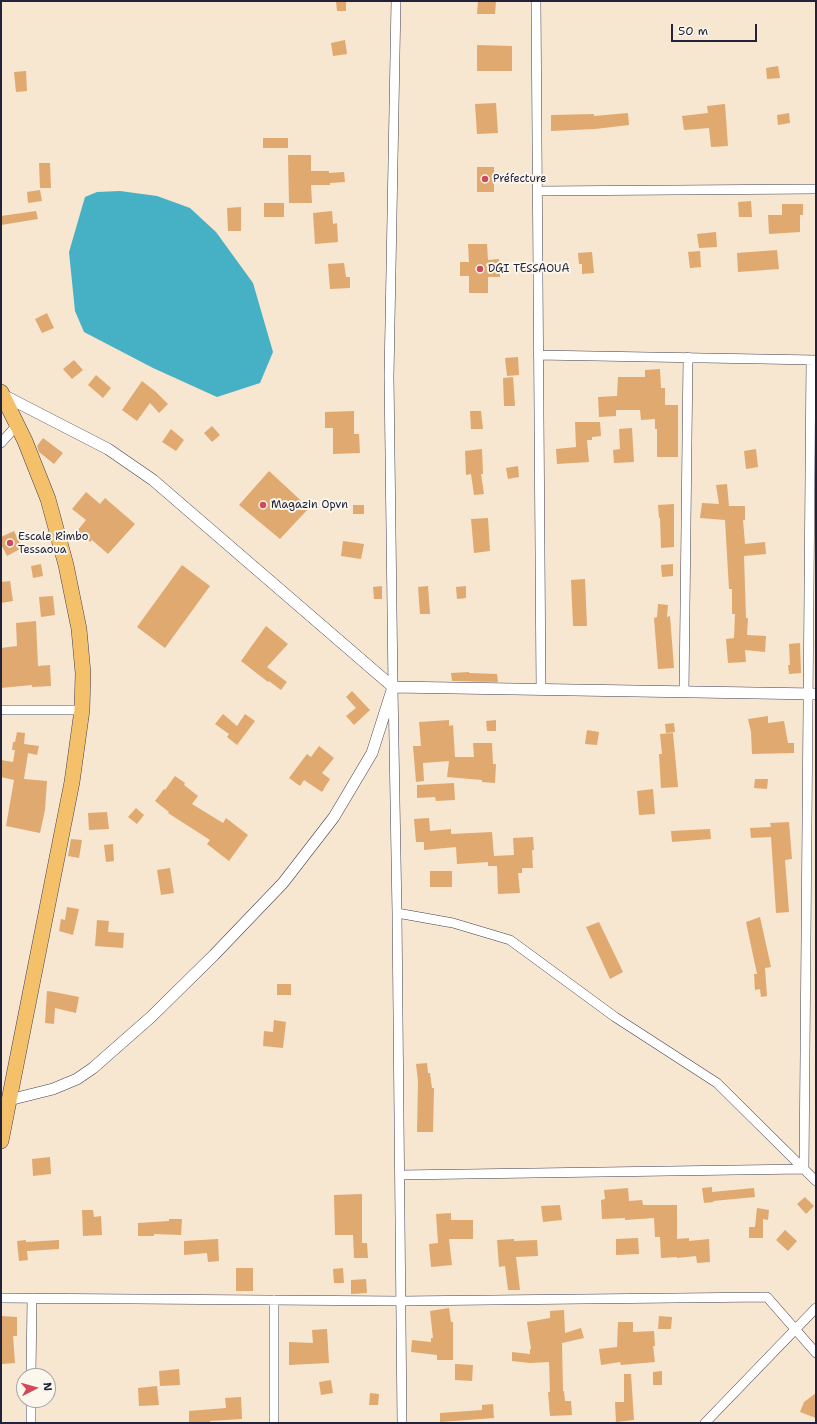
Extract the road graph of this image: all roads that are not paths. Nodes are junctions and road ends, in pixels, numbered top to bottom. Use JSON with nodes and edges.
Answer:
{"nodes":[{"id":1,"x":396,"y":1,"type":"edge"},
{"id":2,"x":536,"y":1,"type":"edge"},
{"id":3,"x":816,"y":189,"type":"edge"},
{"id":4,"x":537,"y":191,"type":"junction"},
{"id":5,"x":538,"y":354,"type":"junction"},
{"id":6,"x":688,"y":357,"type":"junction"},
{"id":7,"x":814,"y":360,"type":"edge"},
{"id":8,"x":2,"y":394,"type":"edge"},
{"id":9,"x":17,"y":425,"type":"junction"},
{"id":10,"x":1,"y":443,"type":"edge"},
{"id":11,"x":813,"y":560,"type":"edge"},
{"id":12,"x":393,"y":688,"type":"junction"},
{"id":13,"x":541,"y":690,"type":"junction"},
{"id":14,"x":684,"y":692,"type":"junction"},
{"id":15,"x":812,"y":694,"type":"edge"},
{"id":16,"x":1,"y":710,"type":"edge"},
{"id":17,"x":82,"y":710,"type":"junction"},
{"id":18,"x":812,"y":845,"type":"edge"},
{"id":19,"x":397,"y":912,"type":"junction"},
{"id":20,"x":9,"y":1100,"type":"junction"},
{"id":21,"x":1,"y":1141,"type":"edge"},
{"id":22,"x":804,"y":1169,"type":"junction"},
{"id":23,"x":400,"y":1175,"type":"junction"},
{"id":24,"x":816,"y":1181,"type":"edge"},
{"id":25,"x":1,"y":1298,"type":"edge"},
{"id":26,"x":32,"y":1298,"type":"junction"},
{"id":27,"x":274,"y":1300,"type":"junction"},
{"id":28,"x":401,"y":1300,"type":"junction"},
{"id":29,"x":816,"y":1308,"type":"edge"},
{"id":30,"x":795,"y":1330,"type":"junction"},
{"id":31,"x":816,"y":1353,"type":"edge"},
{"id":32,"x":31,"y":1368,"type":"edge"},
{"id":33,"x":31,"y":1408,"type":"edge"},
{"id":34,"x":31,"y":1423,"type":"edge"},
{"id":35,"x":274,"y":1423,"type":"edge"},
{"id":36,"x":402,"y":1423,"type":"edge"},
{"id":37,"x":705,"y":1423,"type":"edge"}],
"edges":[{"from":1,"to":12,"type":"street"},
{"from":2,"to":4,"type":"street"},
{"from":3,"to":4,"type":"street"},
{"from":4,"to":5,"type":"street"},
{"from":5,"to":6,"type":"street"},
{"from":5,"to":13,"type":"street"},
{"from":6,"to":7,"type":"street"},
{"from":6,"to":14,"type":"street"},
{"from":7,"to":11,"type":"street"},
{"from":8,"to":9,"type":"highway"},
{"from":8,"to":12,"type":"street"},
{"from":9,"to":10,"type":"street"},
{"from":9,"to":17,"type":"highway"},
{"from":11,"to":15,"type":"street"},
{"from":12,"to":13,"type":"street"},
{"from":12,"to":19,"type":"street"},
{"from":12,"to":20,"type":"street"},
{"from":13,"to":14,"type":"street"},
{"from":14,"to":15,"type":"street"},
{"from":15,"to":18,"type":"street"},
{"from":16,"to":17,"type":"street"},
{"from":17,"to":20,"type":"highway"},
{"from":18,"to":22,"type":"street"},
{"from":19,"to":22,"type":"street"},
{"from":19,"to":23,"type":"street"},
{"from":20,"to":21,"type":"highway"},
{"from":22,"to":23,"type":"street"},
{"from":22,"to":24,"type":"street"},
{"from":23,"to":28,"type":"street"},
{"from":25,"to":26,"type":"street"},
{"from":26,"to":27,"type":"street"},
{"from":26,"to":32,"type":"street"},
{"from":27,"to":28,"type":"street"},
{"from":27,"to":35,"type":"street"},
{"from":28,"to":30,"type":"street"},
{"from":28,"to":36,"type":"street"},
{"from":29,"to":30,"type":"street"},
{"from":30,"to":31,"type":"street"},
{"from":30,"to":37,"type":"street"},
{"from":33,"to":34,"type":"street"}]}
